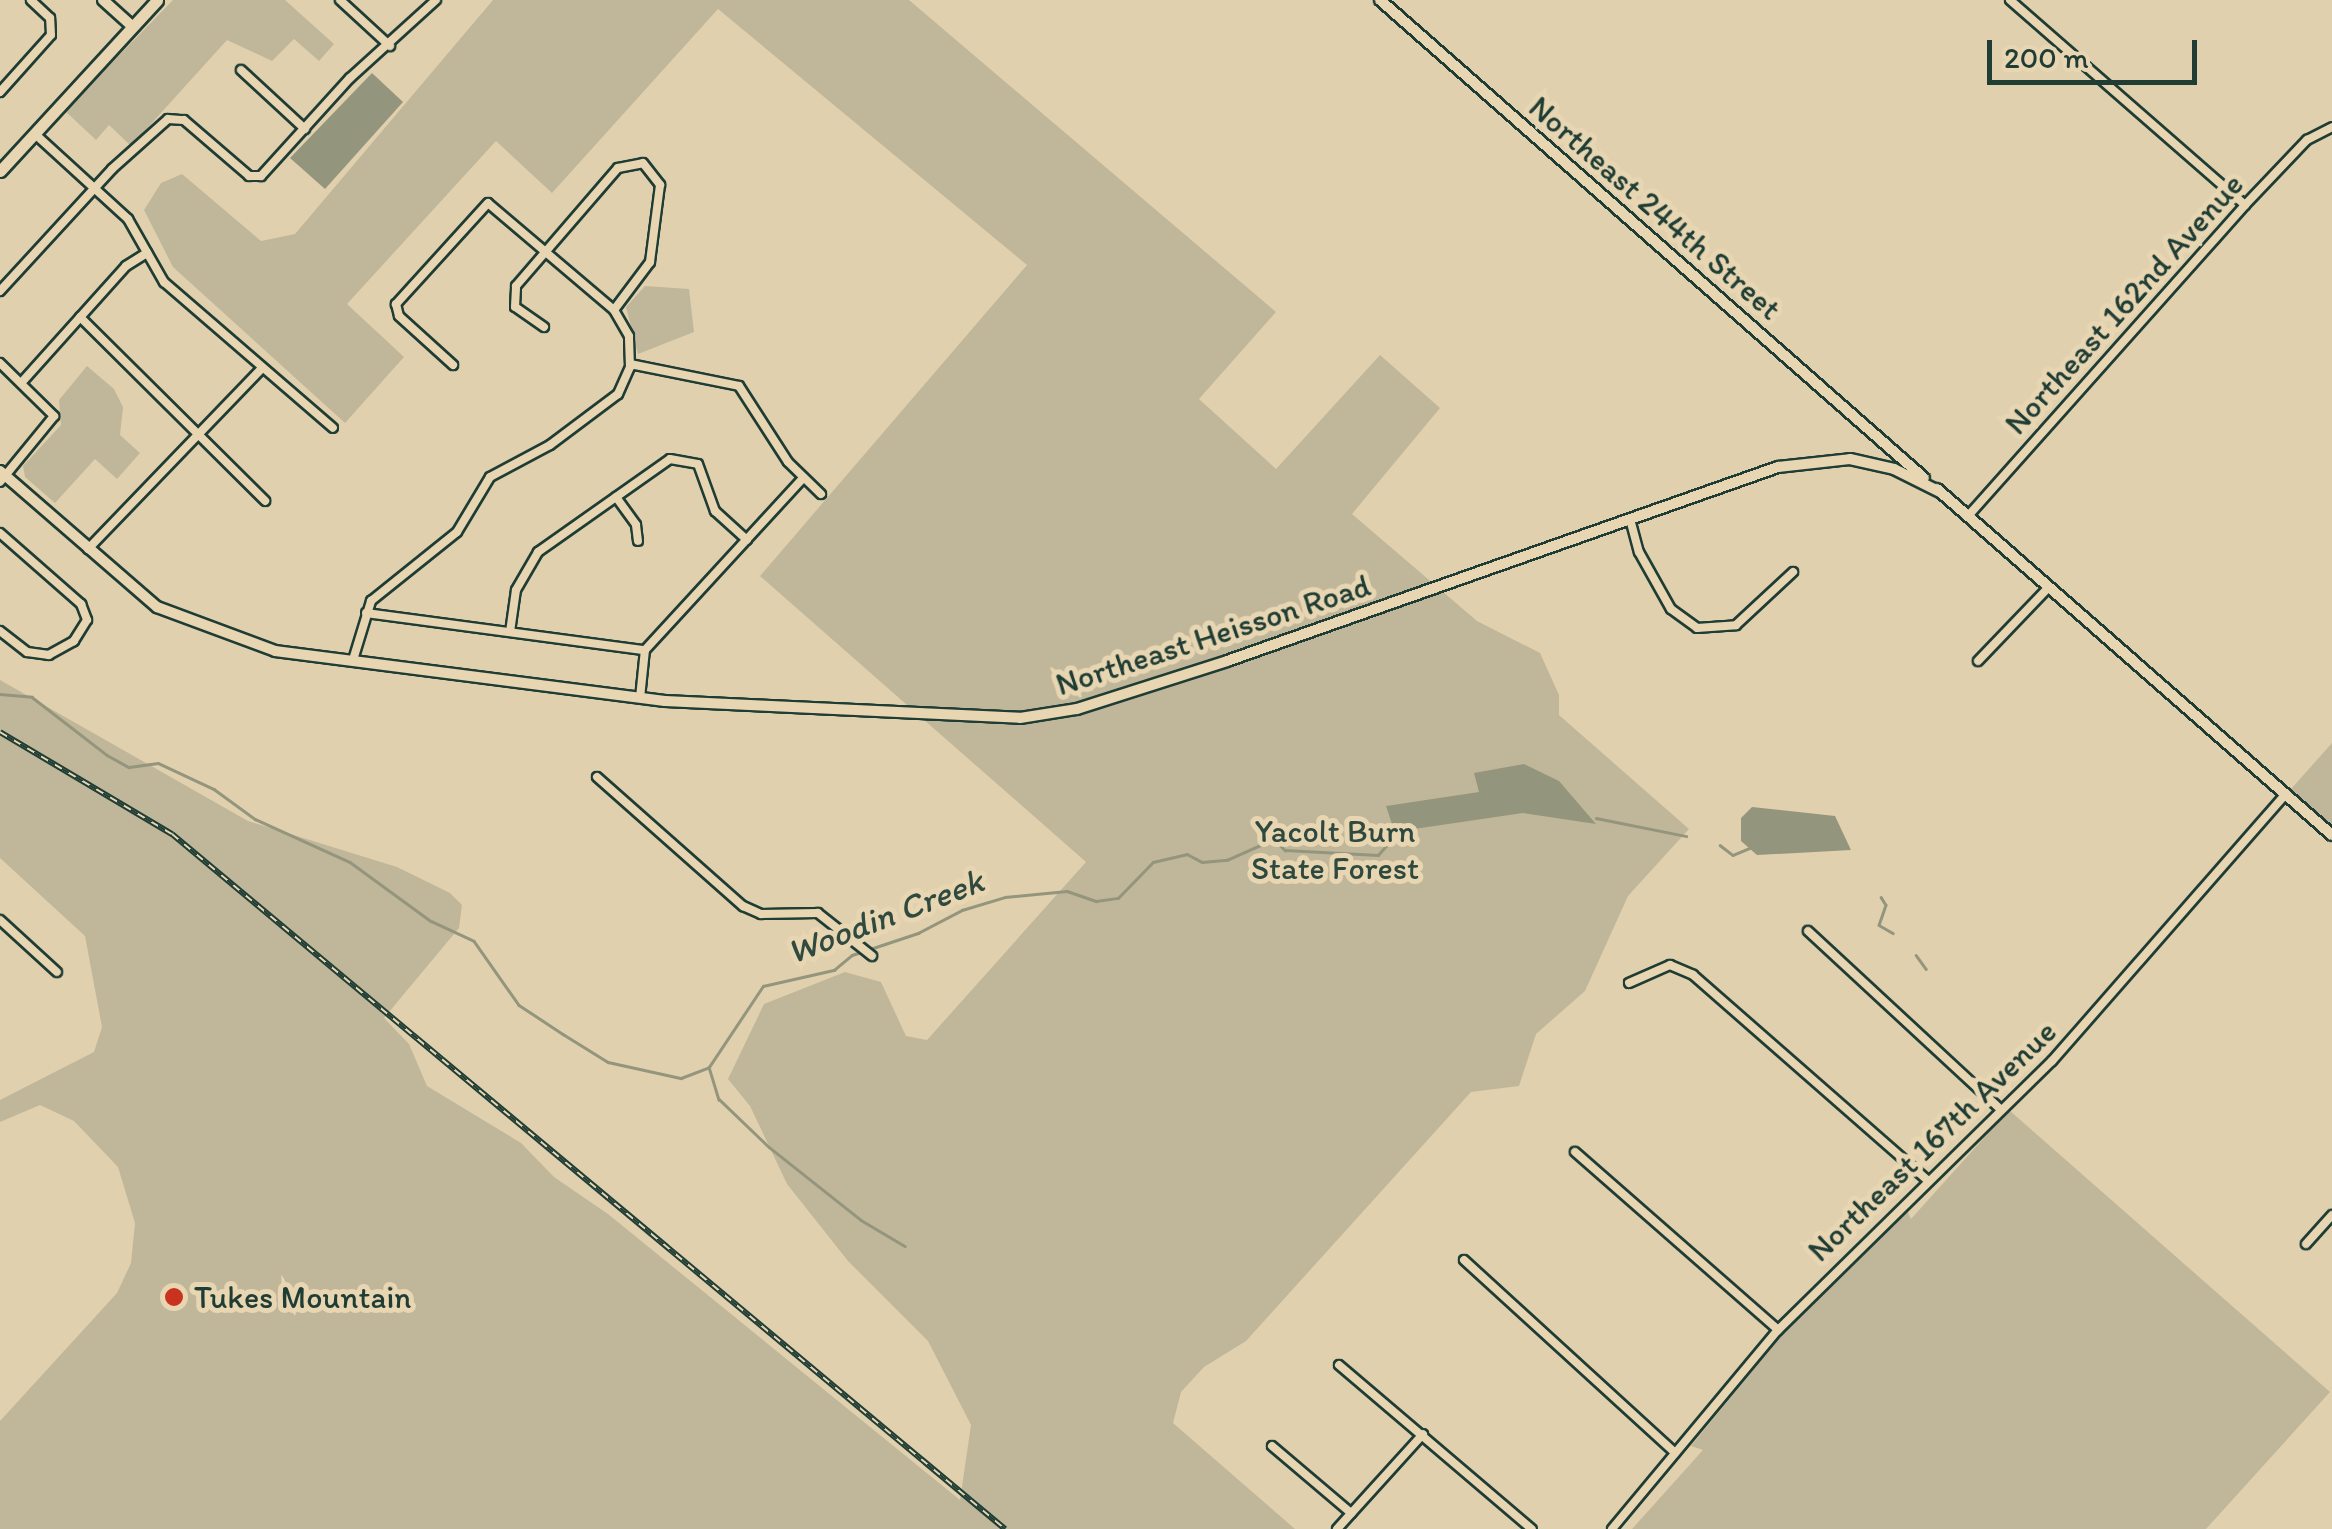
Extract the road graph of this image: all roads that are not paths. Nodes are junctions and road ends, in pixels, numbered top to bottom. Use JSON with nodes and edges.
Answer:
{"nodes":[{"id":1,"x":32,"y":0,"type":"edge"},
{"id":2,"x":103,"y":0,"type":"edge"},
{"id":3,"x":157,"y":0,"type":"edge"},
{"id":4,"x":340,"y":0,"type":"edge"},
{"id":5,"x":436,"y":0,"type":"edge"},
{"id":6,"x":1380,"y":0,"type":"edge"},
{"id":7,"x":2010,"y":0,"type":"edge"},
{"id":8,"x":133,"y":27,"type":"junction"},
{"id":9,"x":390,"y":46,"type":"junction"},
{"id":10,"x":241,"y":70,"type":"dead end"},
{"id":11,"x":0,"y":92,"type":"edge"},
{"id":12,"x":2328,"y":128,"type":"edge"},
{"id":13,"x":304,"y":129,"type":"junction"},
{"id":14,"x":34,"y":134,"type":"junction"},
{"id":15,"x":2332,"y":137,"type":"edge"},
{"id":16,"x":0,"y":171,"type":"edge"},
{"id":17,"x":94,"y":189,"type":"junction"},
{"id":18,"x":2245,"y":205,"type":"junction"},
{"id":19,"x":546,"y":250,"type":"junction"},
{"id":20,"x":147,"y":253,"type":"junction"},
{"id":21,"x":0,"y":292,"type":"edge"},
{"id":22,"x":614,"y":310,"type":"junction"},
{"id":23,"x":80,"y":318,"type":"junction"},
{"id":24,"x":544,"y":327,"type":"dead end"},
{"id":25,"x":0,"y":363,"type":"edge"},
{"id":26,"x":630,"y":364,"type":"junction"},
{"id":27,"x":453,"y":365,"type":"dead end"},
{"id":28,"x":262,"y":368,"type":"junction"},
{"id":29,"x":22,"y":382,"type":"junction"},
{"id":30,"x":332,"y":428,"type":"dead end"},
{"id":31,"x":1874,"y":434,"type":"junction"},
{"id":32,"x":196,"y":435,"type":"junction"},
{"id":33,"x":1877,"y":464,"type":"junction"},
{"id":34,"x":2,"y":476,"type":"edge"},
{"id":35,"x":803,"y":478,"type":"junction"},
{"id":36,"x":1940,"y":492,"type":"junction"},
{"id":37,"x":821,"y":494,"type":"dead end"},
{"id":38,"x":616,"y":498,"type":"junction"},
{"id":39,"x":265,"y":501,"type":"dead end"},
{"id":40,"x":1968,"y":516,"type":"junction"},
{"id":41,"x":1630,"y":520,"type":"junction"},
{"id":42,"x":0,"y":533,"type":"edge"},
{"id":43,"x":747,"y":540,"type":"junction"},
{"id":44,"x":638,"y":541,"type":"dead end"},
{"id":45,"x":88,"y":550,"type":"junction"},
{"id":46,"x":1793,"y":572,"type":"dead end"},
{"id":47,"x":2048,"y":587,"type":"junction"},
{"id":48,"x":366,"y":613,"type":"junction"},
{"id":49,"x":0,"y":631,"type":"edge"},
{"id":50,"x":510,"y":632,"type":"junction"},
{"id":51,"x":645,"y":650,"type":"junction"},
{"id":52,"x":352,"y":660,"type":"junction"},
{"id":53,"x":1978,"y":661,"type":"dead end"},
{"id":54,"x":640,"y":698,"type":"junction"},
{"id":55,"x":596,"y":777,"type":"dead end"},
{"id":56,"x":2286,"y":795,"type":"junction"},
{"id":57,"x":2332,"y":836,"type":"edge"},
{"id":58,"x":0,"y":920,"type":"edge"},
{"id":59,"x":1808,"y":931,"type":"dead end"},
{"id":60,"x":872,"y":956,"type":"dead end"},
{"id":61,"x":57,"y":972,"type":"dead end"},
{"id":62,"x":1628,"y":983,"type":"dead end"},
{"id":63,"x":1999,"y":1108,"type":"junction"},
{"id":64,"x":1574,"y":1152,"type":"dead end"},
{"id":65,"x":1926,"y":1179,"type":"junction"},
{"id":66,"x":2332,"y":1216,"type":"edge"},
{"id":67,"x":2306,"y":1244,"type":"dead end"},
{"id":68,"x":1464,"y":1260,"type":"dead end"},
{"id":69,"x":1778,"y":1330,"type":"junction"},
{"id":70,"x":1339,"y":1365,"type":"dead end"},
{"id":71,"x":1423,"y":1434,"type":"junction"},
{"id":72,"x":1272,"y":1446,"type":"dead end"},
{"id":73,"x":1675,"y":1453,"type":"junction"},
{"id":74,"x":1351,"y":1514,"type":"junction"},
{"id":75,"x":1614,"y":1527,"type":"edge"},
{"id":76,"x":1337,"y":1529,"type":"edge"},
{"id":77,"x":1532,"y":1529,"type":"edge"}],
"edges":[{"from":1,"to":11,"type":"street"},
{"from":2,"to":8,"type":"street"},
{"from":3,"to":8,"type":"main road"},
{"from":4,"to":9,"type":"street"},
{"from":5,"to":9,"type":"street"},
{"from":6,"to":31,"type":"street","name":"Northeast 244th Street"},
{"from":7,"to":18,"type":"street"},
{"from":8,"to":14,"type":"main road"},
{"from":9,"to":13,"type":"street"},
{"from":10,"to":13,"type":"street"},
{"from":12,"to":15,"type":"street"},
{"from":12,"to":18,"type":"street","name":"Northeast 162nd Avenue"},
{"from":13,"to":17,"type":"street"},
{"from":14,"to":16,"type":"main road"},
{"from":14,"to":17,"type":"street"},
{"from":17,"to":20,"type":"street"},
{"from":17,"to":21,"type":"street"},
{"from":18,"to":40,"type":"street","name":"Northeast 162nd Avenue"},
{"from":19,"to":22,"type":"street"},
{"from":19,"to":22,"type":"street"},
{"from":19,"to":24,"type":"street"},
{"from":19,"to":27,"type":"street"},
{"from":20,"to":23,"type":"street"},
{"from":20,"to":28,"type":"street"},
{"from":22,"to":26,"type":"street"},
{"from":23,"to":29,"type":"street"},
{"from":23,"to":32,"type":"street"},
{"from":25,"to":29,"type":"street"},
{"from":26,"to":35,"type":"street"},
{"from":26,"to":48,"type":"street"},
{"from":28,"to":30,"type":"street"},
{"from":28,"to":32,"type":"street"},
{"from":29,"to":34,"type":"street"},
{"from":31,"to":33,"type":"street"},
{"from":31,"to":36,"type":"street","name":"Northeast 244th Street"},
{"from":32,"to":39,"type":"street"},
{"from":32,"to":45,"type":"street"},
{"from":33,"to":36,"type":"street","name":"Northeast Heisson Road"},
{"from":33,"to":41,"type":"street","name":"Northeast Heisson Road"},
{"from":34,"to":45,"type":"street","name":"Northeast Heisson Road"},
{"from":35,"to":37,"type":"street"},
{"from":35,"to":43,"type":"street"},
{"from":36,"to":40,"type":"street"},
{"from":38,"to":43,"type":"street"},
{"from":38,"to":44,"type":"street"},
{"from":38,"to":50,"type":"street"},
{"from":40,"to":47,"type":"street"},
{"from":41,"to":46,"type":"street"},
{"from":41,"to":54,"type":"street","name":"Northeast Heisson Road"},
{"from":42,"to":49,"type":"street"},
{"from":43,"to":51,"type":"street"},
{"from":45,"to":52,"type":"street","name":"Northeast Heisson Road"},
{"from":47,"to":53,"type":"street"},
{"from":47,"to":56,"type":"street"},
{"from":48,"to":50,"type":"street"},
{"from":48,"to":52,"type":"street"},
{"from":50,"to":51,"type":"street"},
{"from":51,"to":54,"type":"street"},
{"from":52,"to":54,"type":"street","name":"Northeast Heisson Road"},
{"from":55,"to":60,"type":"street"},
{"from":56,"to":57,"type":"street"},
{"from":56,"to":63,"type":"street","name":"Northeast 167th Avenue"},
{"from":58,"to":61,"type":"street"},
{"from":59,"to":63,"type":"street"},
{"from":62,"to":65,"type":"street"},
{"from":63,"to":65,"type":"street","name":"Northeast 167th Avenue"},
{"from":64,"to":69,"type":"street"},
{"from":65,"to":69,"type":"street","name":"Northeast 167th Avenue"},
{"from":66,"to":67,"type":"street"},
{"from":68,"to":73,"type":"street"},
{"from":69,"to":73,"type":"street","name":"Northeast 167th Avenue"},
{"from":70,"to":71,"type":"street"},
{"from":71,"to":74,"type":"street"},
{"from":71,"to":77,"type":"street"},
{"from":72,"to":74,"type":"street"},
{"from":73,"to":75,"type":"street","name":"Northeast 167th Avenue"},
{"from":74,"to":76,"type":"street"}]}
